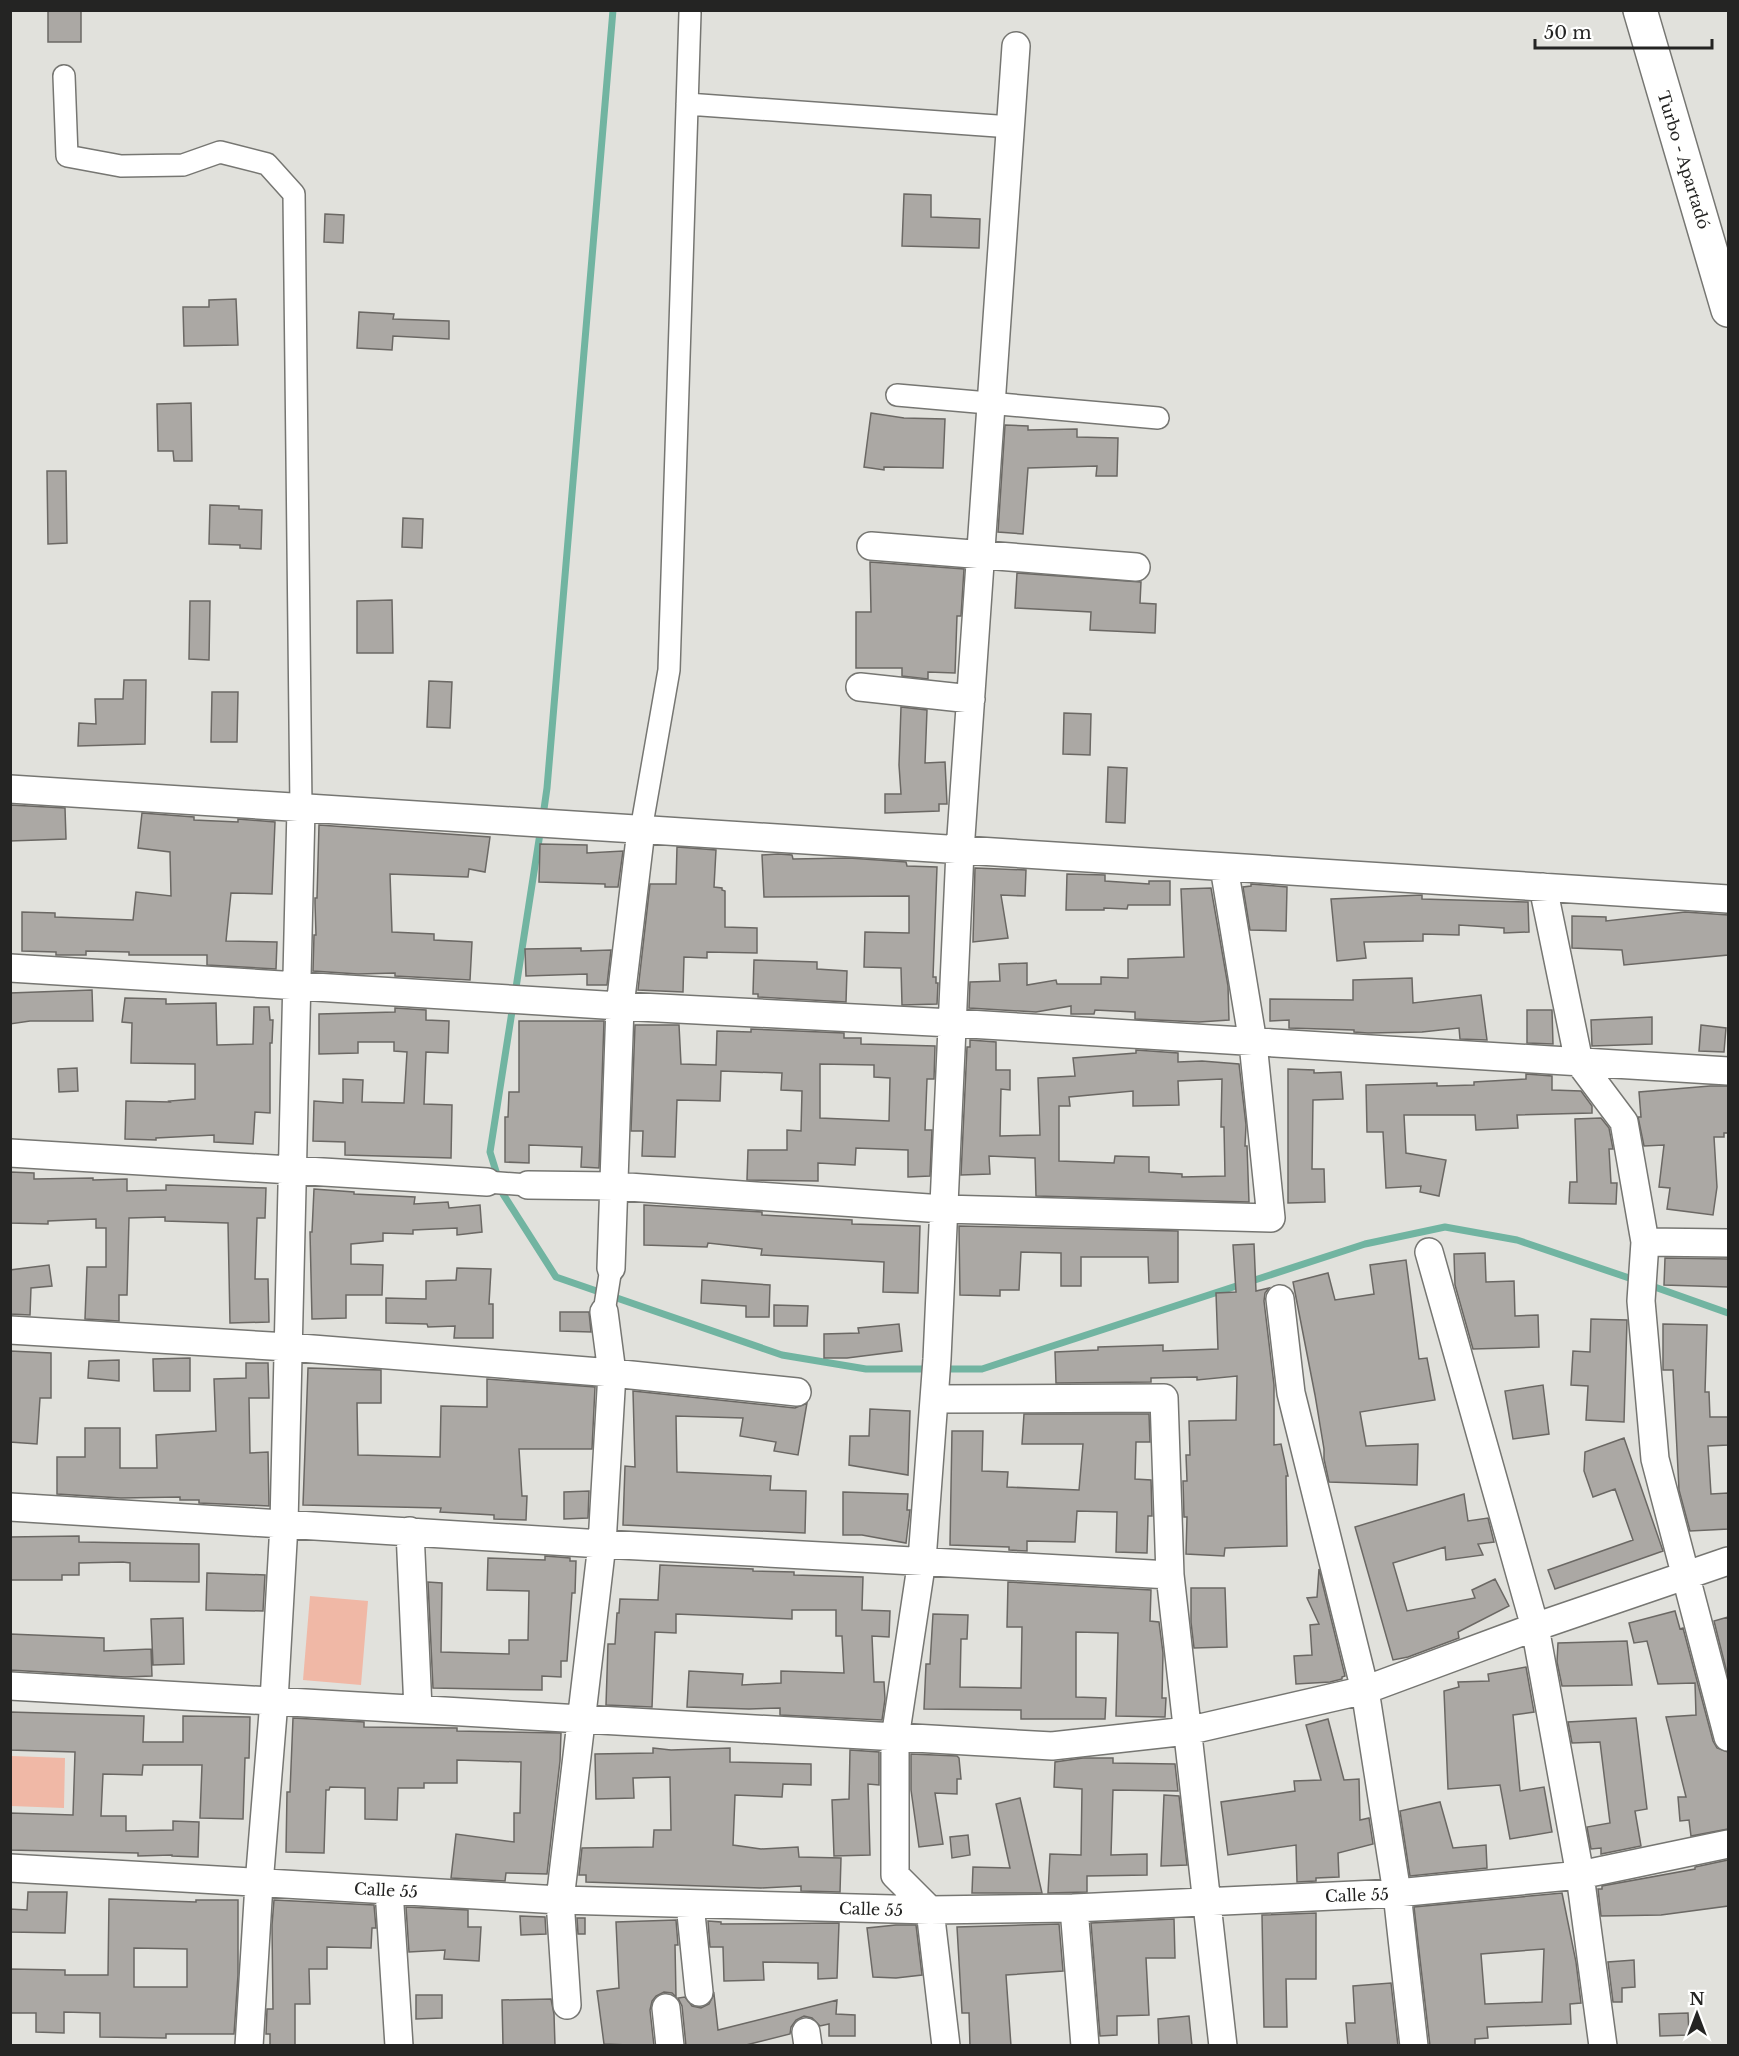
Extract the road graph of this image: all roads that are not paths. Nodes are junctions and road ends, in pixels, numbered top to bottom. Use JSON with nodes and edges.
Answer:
{"nodes":[{"id":1,"x":1640,"y":10,"type":"edge"},
{"id":2,"x":690,"y":13,"type":"dead end"},
{"id":3,"x":1016,"y":46,"type":"dead end"},
{"id":4,"x":64,"y":76,"type":"dead end"},
{"id":5,"x":687,"y":104,"type":"junction"},
{"id":6,"x":1011,"y":127,"type":"junction"},
{"id":7,"x":1728,"y":310,"type":"edge"},
{"id":8,"x":897,"y":395,"type":"dead end"},
{"id":9,"x":992,"y":403,"type":"junction"},
{"id":10,"x":1158,"y":417,"type":"dead end"},
{"id":11,"x":871,"y":546,"type":"dead end"},
{"id":12,"x":981,"y":555,"type":"junction"},
{"id":13,"x":1136,"y":567,"type":"dead end"},
{"id":14,"x":861,"y":687,"type":"dead end"},
{"id":15,"x":971,"y":699,"type":"junction"},
{"id":16,"x":10,"y":789,"type":"edge"},
{"id":17,"x":302,"y":808,"type":"junction"},
{"id":18,"x":641,"y":830,"type":"junction"},
{"id":19,"x":960,"y":851,"type":"junction"},
{"id":20,"x":1224,"y":867,"type":"junction"},
{"id":21,"x":1543,"y":887,"type":"junction"},
{"id":22,"x":1728,"y":899,"type":"edge"},
{"id":23,"x":10,"y":968,"type":"edge"},
{"id":24,"x":297,"y":985,"type":"junction"},
{"id":25,"x":620,"y":1006,"type":"junction"},
{"id":26,"x":952,"y":1023,"type":"junction"},
{"id":27,"x":1253,"y":1043,"type":"junction"},
{"id":28,"x":1579,"y":1062,"type":"junction"},
{"id":29,"x":1728,"y":1071,"type":"edge"},
{"id":30,"x":10,"y":1153,"type":"edge"},
{"id":31,"x":292,"y":1170,"type":"junction"},
{"id":32,"x":487,"y":1182,"type":"joint"},
{"id":33,"x":528,"y":1185,"type":"joint"},
{"id":34,"x":614,"y":1186,"type":"junction"},
{"id":35,"x":943,"y":1209,"type":"junction"},
{"id":36,"x":1728,"y":1243,"type":"edge"},
{"id":37,"x":1645,"y":1251,"type":"junction"},
{"id":38,"x":1429,"y":1252,"type":"dead end"},
{"id":39,"x":611,"y":1268,"type":"joint"},
{"id":40,"x":1280,"y":1299,"type":"dead end"},
{"id":41,"x":604,"y":1312,"type":"joint"},
{"id":42,"x":10,"y":1330,"type":"edge"},
{"id":43,"x":288,"y":1347,"type":"junction"},
{"id":44,"x":612,"y":1373,"type":"junction"},
{"id":45,"x":797,"y":1392,"type":"dead end"},
{"id":46,"x":934,"y":1399,"type":"junction"},
{"id":47,"x":10,"y":1507,"type":"edge"},
{"id":48,"x":284,"y":1524,"type":"junction"},
{"id":49,"x":410,"y":1531,"type":"junction"},
{"id":50,"x":602,"y":1544,"type":"junction"},
{"id":51,"x":922,"y":1560,"type":"junction"},
{"id":52,"x":1728,"y":1561,"type":"edge"},
{"id":53,"x":1170,"y":1575,"type":"junction"},
{"id":54,"x":1685,"y":1575,"type":"junction"},
{"id":55,"x":1535,"y":1627,"type":"junction"},
{"id":56,"x":10,"y":1686,"type":"edge"},
{"id":57,"x":1365,"y":1690,"type":"junction"},
{"id":58,"x":274,"y":1701,"type":"junction"},
{"id":59,"x":418,"y":1710,"type":"junction"},
{"id":60,"x":583,"y":1719,"type":"junction"},
{"id":61,"x":1187,"y":1731,"type":"junction"},
{"id":62,"x":1728,"y":1737,"type":"edge"},
{"id":63,"x":895,"y":1738,"type":"junction"},
{"id":64,"x":1728,"y":1844,"type":"edge"},
{"id":65,"x":10,"y":1868,"type":"edge"},
{"id":66,"x":1580,"y":1875,"type":"junction"},
{"id":67,"x":259,"y":1884,"type":"junction"},
{"id":68,"x":389,"y":1890,"type":"junction"},
{"id":69,"x":1397,"y":1893,"type":"junction"},
{"id":70,"x":560,"y":1900,"type":"junction"},
{"id":71,"x":1207,"y":1902,"type":"junction"},
{"id":72,"x":690,"y":1904,"type":"junction"},
{"id":73,"x":1074,"y":1908,"type":"junction"},
{"id":74,"x":930,"y":1910,"type":"junction"},
{"id":75,"x":699,"y":1992,"type":"dead end"},
{"id":76,"x":567,"y":2005,"type":"dead end"},
{"id":77,"x":666,"y":2008,"type":"dead end"},
{"id":78,"x":249,"y":2046,"type":"edge"},
{"id":79,"x":399,"y":2046,"type":"edge"},
{"id":80,"x":670,"y":2046,"type":"edge"},
{"id":81,"x":946,"y":2046,"type":"edge"},
{"id":82,"x":1085,"y":2046,"type":"edge"},
{"id":83,"x":1223,"y":2046,"type":"edge"},
{"id":84,"x":1414,"y":2046,"type":"edge"},
{"id":85,"x":1603,"y":2046,"type":"edge"}],
"edges":[{"from":1,"to":7,"type":"main road","name":"Turbo - Apartadó"},
{"from":2,"to":5,"type":"street"},
{"from":3,"to":6,"type":"street"},
{"from":4,"to":17,"type":"street"},
{"from":5,"to":6,"type":"street"},
{"from":5,"to":18,"type":"street"},
{"from":6,"to":9,"type":"street"},
{"from":8,"to":9,"type":"street"},
{"from":9,"to":10,"type":"street"},
{"from":9,"to":12,"type":"street"},
{"from":11,"to":12,"type":"street"},
{"from":12,"to":13,"type":"street"},
{"from":12,"to":15,"type":"street"},
{"from":14,"to":15,"type":"street"},
{"from":15,"to":19,"type":"street"},
{"from":16,"to":17,"type":"street"},
{"from":17,"to":18,"type":"street"},
{"from":17,"to":24,"type":"street"},
{"from":18,"to":19,"type":"street"},
{"from":18,"to":25,"type":"street"},
{"from":19,"to":20,"type":"street"},
{"from":19,"to":26,"type":"street"},
{"from":20,"to":21,"type":"street"},
{"from":20,"to":27,"type":"street"},
{"from":21,"to":22,"type":"street"},
{"from":21,"to":28,"type":"street"},
{"from":23,"to":24,"type":"street"},
{"from":24,"to":25,"type":"street"},
{"from":24,"to":31,"type":"street"},
{"from":25,"to":26,"type":"street"},
{"from":25,"to":34,"type":"street"},
{"from":26,"to":27,"type":"street"},
{"from":26,"to":35,"type":"street"},
{"from":27,"to":28,"type":"street"},
{"from":27,"to":35,"type":"street"},
{"from":28,"to":29,"type":"street"},
{"from":28,"to":37,"type":"street"},
{"from":30,"to":31,"type":"street"},
{"from":31,"to":32,"type":"street"},
{"from":31,"to":43,"type":"street"},
{"from":32,"to":33,"type":"street"},
{"from":33,"to":34,"type":"street"},
{"from":34,"to":35,"type":"street"},
{"from":34,"to":39,"type":"street"},
{"from":35,"to":46,"type":"street"},
{"from":36,"to":37,"type":"street"},
{"from":37,"to":54,"type":"street"},
{"from":38,"to":55,"type":"street"},
{"from":39,"to":41,"type":"street"},
{"from":40,"to":57,"type":"street"},
{"from":41,"to":44,"type":"street"},
{"from":42,"to":43,"type":"street"},
{"from":43,"to":44,"type":"street"},
{"from":43,"to":48,"type":"street"},
{"from":44,"to":45,"type":"street"},
{"from":44,"to":50,"type":"street"},
{"from":46,"to":51,"type":"street"},
{"from":46,"to":53,"type":"street"},
{"from":47,"to":48,"type":"street"},
{"from":48,"to":49,"type":"street"},
{"from":48,"to":58,"type":"street"},
{"from":49,"to":50,"type":"street"},
{"from":49,"to":59,"type":"street"},
{"from":50,"to":51,"type":"street"},
{"from":50,"to":60,"type":"street"},
{"from":51,"to":53,"type":"street"},
{"from":51,"to":63,"type":"street"},
{"from":52,"to":54,"type":"street"},
{"from":53,"to":61,"type":"street"},
{"from":54,"to":55,"type":"street"},
{"from":54,"to":62,"type":"street"},
{"from":55,"to":57,"type":"street"},
{"from":55,"to":66,"type":"street"},
{"from":56,"to":58,"type":"street"},
{"from":57,"to":61,"type":"street"},
{"from":57,"to":69,"type":"street"},
{"from":58,"to":59,"type":"street"},
{"from":58,"to":67,"type":"street"},
{"from":59,"to":60,"type":"street"},
{"from":60,"to":63,"type":"street"},
{"from":60,"to":70,"type":"street"},
{"from":61,"to":63,"type":"street"},
{"from":61,"to":71,"type":"street"},
{"from":63,"to":74,"type":"street"},
{"from":64,"to":66,"type":"street","name":"Calle 55"},
{"from":65,"to":67,"type":"street","name":"Calle 55"},
{"from":66,"to":69,"type":"street","name":"Calle 55"},
{"from":66,"to":85,"type":"street"},
{"from":67,"to":68,"type":"street","name":"Calle 55"},
{"from":67,"to":78,"type":"street"},
{"from":68,"to":70,"type":"street","name":"Calle 55"},
{"from":68,"to":79,"type":"street"},
{"from":69,"to":71,"type":"street","name":"Calle 55"},
{"from":69,"to":84,"type":"street"},
{"from":70,"to":72,"type":"street","name":"Calle 55"},
{"from":70,"to":76,"type":"street"},
{"from":71,"to":73,"type":"street","name":"Calle 55"},
{"from":71,"to":83,"type":"street"},
{"from":72,"to":74,"type":"street","name":"Calle 55"},
{"from":72,"to":75,"type":"street"},
{"from":73,"to":74,"type":"street","name":"Calle 55"},
{"from":73,"to":82,"type":"street"},
{"from":74,"to":81,"type":"street"},
{"from":77,"to":80,"type":"street"}]}
